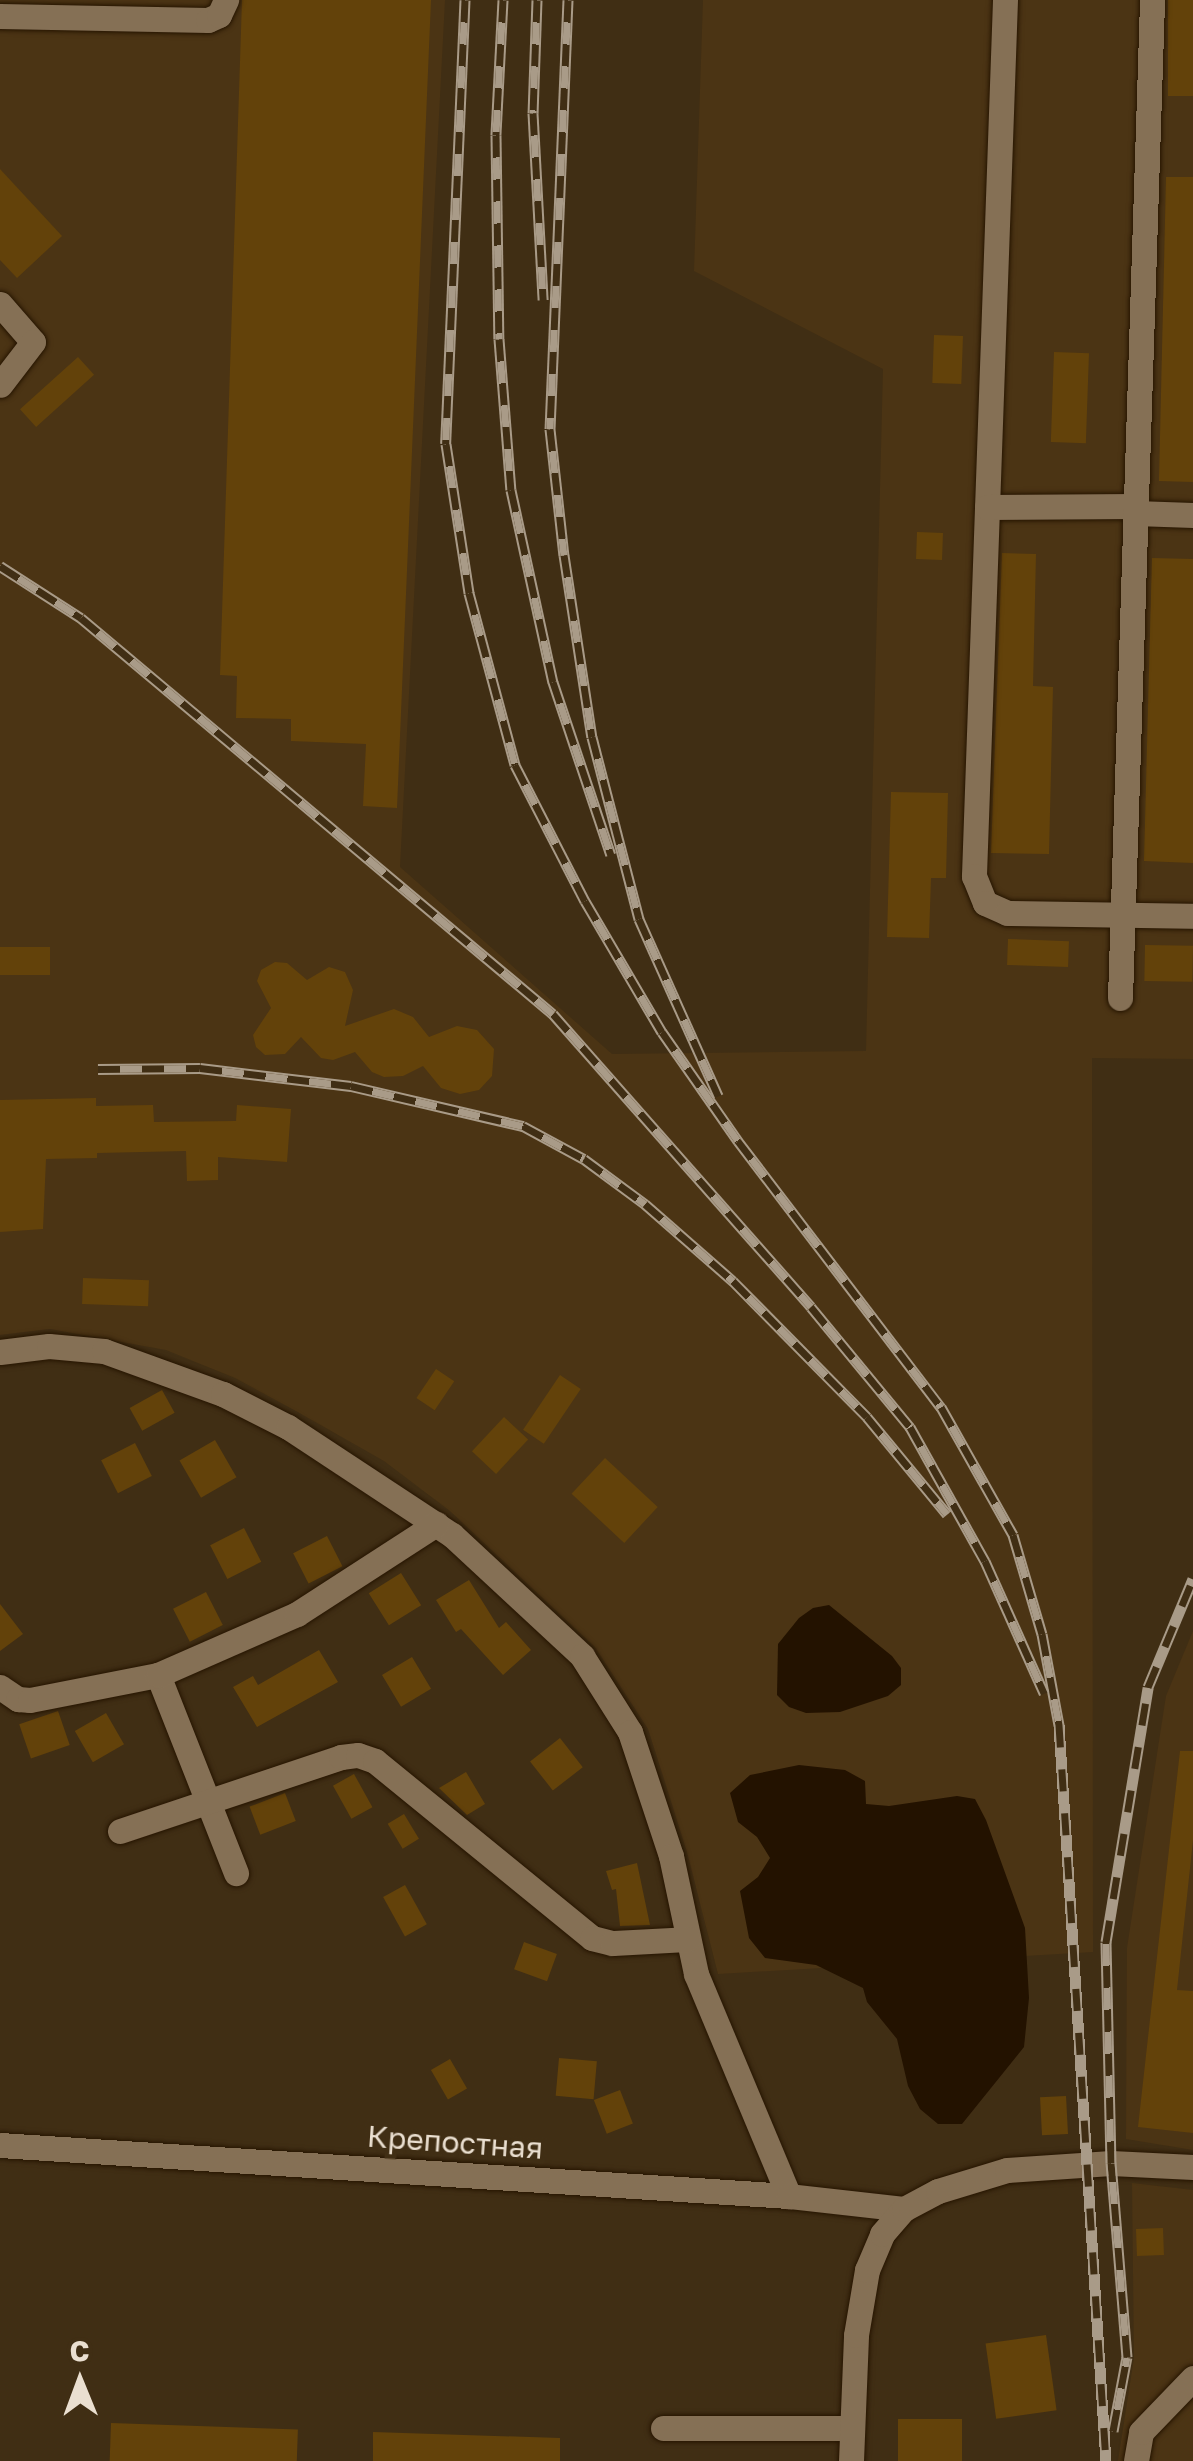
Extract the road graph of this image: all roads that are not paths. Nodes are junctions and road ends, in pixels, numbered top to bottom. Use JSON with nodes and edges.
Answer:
{"nodes":[{"id":1,"x":1005,"y":0,"type":"edge"},
{"id":2,"x":1152,"y":0,"type":"edge"},
{"id":3,"x":223,"y":8,"type":"edge"},
{"id":4,"x":0,"y":16,"type":"edge"},
{"id":5,"x":0,"y":304,"type":"edge"},
{"id":6,"x":0,"y":385,"type":"edge"},
{"id":7,"x":987,"y":507,"type":"junction"},
{"id":8,"x":1135,"y":510,"type":"junction"},
{"id":9,"x":1193,"y":515,"type":"edge"},
{"id":10,"x":1122,"y":915,"type":"junction"},
{"id":11,"x":1193,"y":916,"type":"edge"},
{"id":12,"x":1120,"y":998,"type":"dead end"},
{"id":13,"x":0,"y":1352,"type":"edge"},
{"id":14,"x":436,"y":1524,"type":"junction"},
{"id":15,"x":158,"y":1675,"type":"junction"},
{"id":16,"x":0,"y":1687,"type":"edge"},
{"id":17,"x":208,"y":1802,"type":"junction"},
{"id":18,"x":120,"y":1831,"type":"dead end"},
{"id":19,"x":236,"y":1873,"type":"dead end"},
{"id":20,"x":688,"y":1939,"type":"junction"},
{"id":21,"x":0,"y":2145,"type":"edge"},
{"id":22,"x":1193,"y":2167,"type":"edge"},
{"id":23,"x":789,"y":2196,"type":"junction"},
{"id":24,"x":904,"y":2209,"type":"junction"},
{"id":25,"x":1193,"y":2378,"type":"edge"},
{"id":26,"x":663,"y":2428,"type":"dead end"},
{"id":27,"x":851,"y":2428,"type":"junction"},
{"id":28,"x":851,"y":2461,"type":"edge"},
{"id":29,"x":1136,"y":2461,"type":"edge"}],
"edges":[{"from":1,"to":7,"type":"street"},
{"from":2,"to":8,"type":"street"},
{"from":3,"to":4,"type":"street"},
{"from":5,"to":6,"type":"street"},
{"from":7,"to":8,"type":"street"},
{"from":7,"to":10,"type":"street"},
{"from":8,"to":9,"type":"street"},
{"from":8,"to":10,"type":"street"},
{"from":10,"to":11,"type":"street"},
{"from":10,"to":12,"type":"street"},
{"from":13,"to":14,"type":"street"},
{"from":14,"to":15,"type":"street"},
{"from":14,"to":20,"type":"street"},
{"from":15,"to":16,"type":"street"},
{"from":15,"to":17,"type":"street"},
{"from":17,"to":18,"type":"street"},
{"from":17,"to":19,"type":"street"},
{"from":17,"to":20,"type":"street"},
{"from":20,"to":23,"type":"street"},
{"from":21,"to":23,"type":"street","name":"Крепостная"},
{"from":22,"to":24,"type":"street"},
{"from":23,"to":24,"type":"street","name":"Крепостная"},
{"from":24,"to":27,"type":"street"},
{"from":25,"to":29,"type":"street"},
{"from":26,"to":27,"type":"street"},
{"from":27,"to":28,"type":"street"}]}
